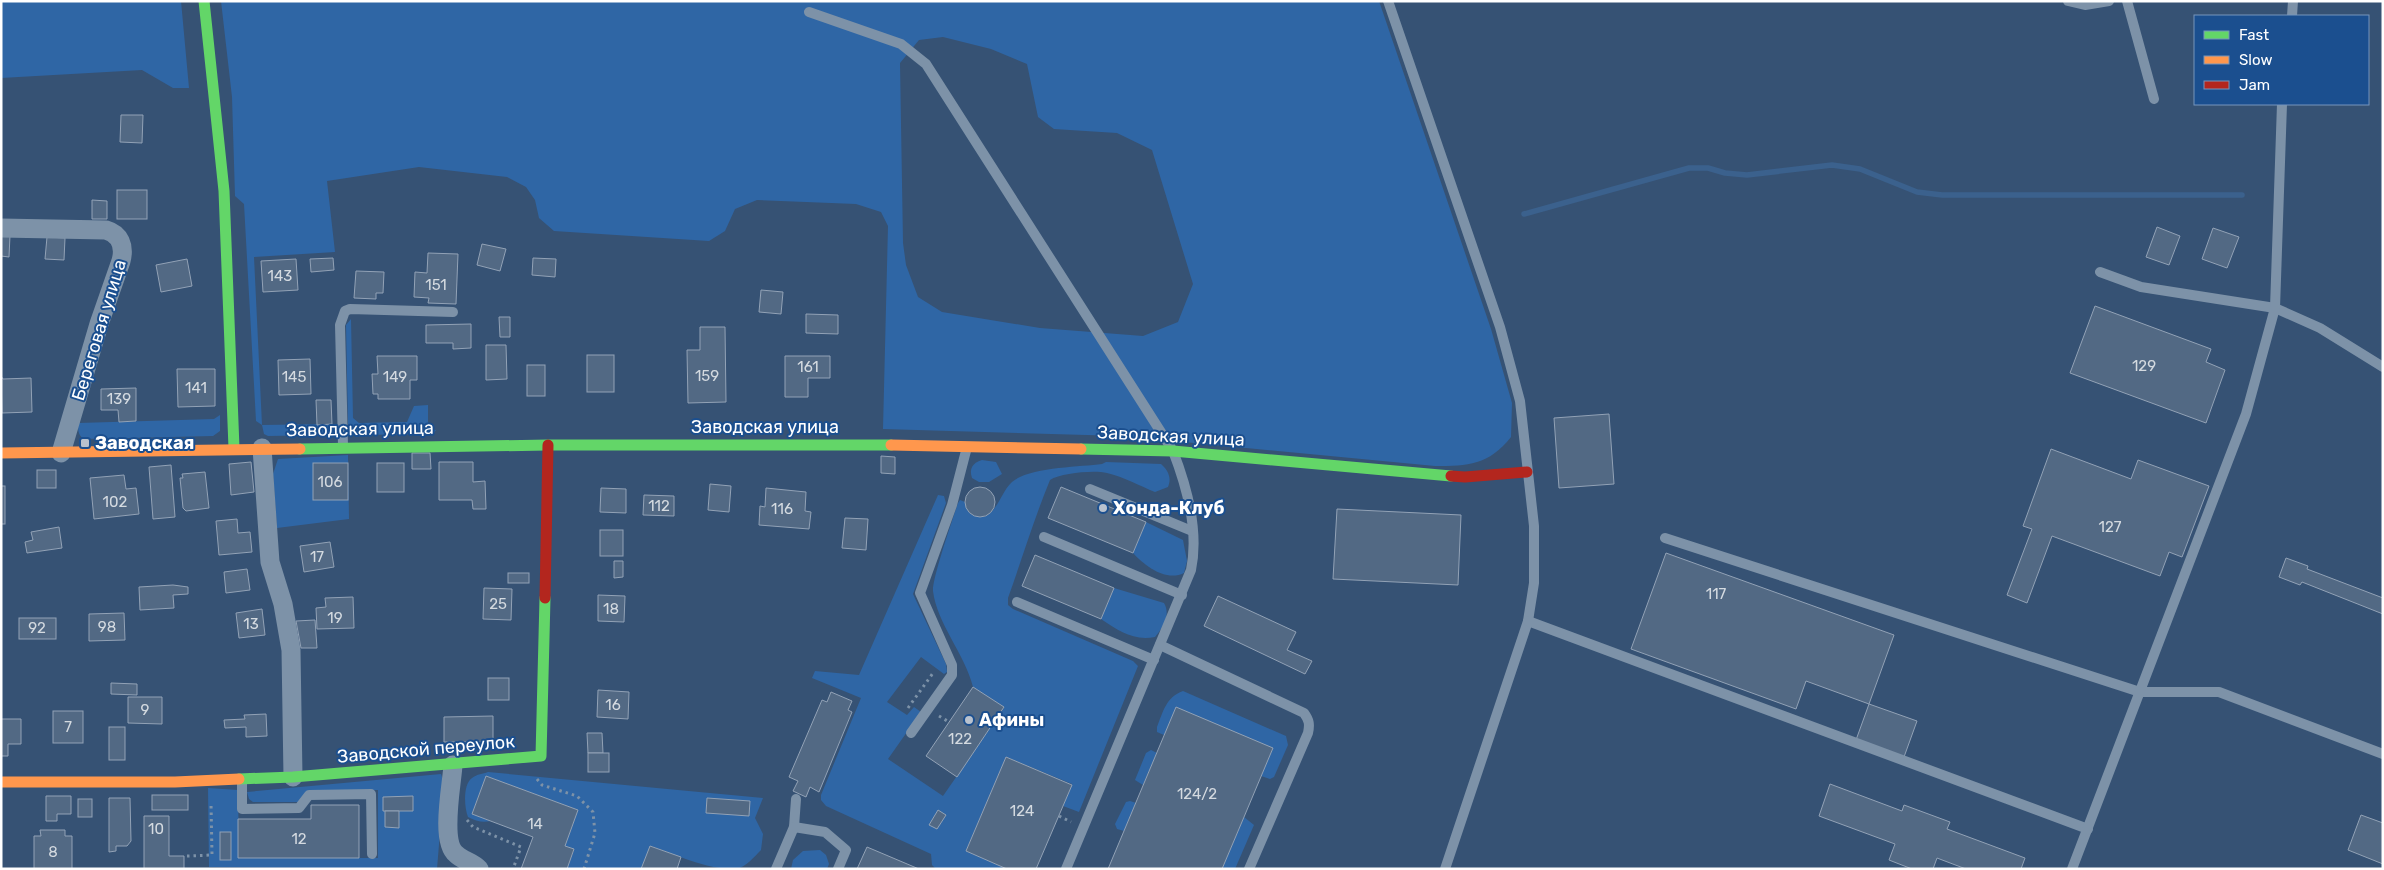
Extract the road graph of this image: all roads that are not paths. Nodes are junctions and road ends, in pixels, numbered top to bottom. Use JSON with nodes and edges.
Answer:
{"nodes":[{"id":1,"x":204,"y":1,"type":"edge"},
{"id":2,"x":1388,"y":1,"type":"edge"},
{"id":3,"x":2068,"y":1,"type":"edge"},
{"id":4,"x":2109,"y":1,"type":"edge"},
{"id":5,"x":2126,"y":1,"type":"edge"},
{"id":6,"x":2293,"y":1,"type":"edge"},
{"id":7,"x":809,"y":12,"type":"dead end"},
{"id":8,"x":2292,"y":15,"type":"edge"},
{"id":9,"x":2154,"y":99,"type":"dead end"},
{"id":10,"x":2282,"y":105,"type":"edge"},
{"id":11,"x":1,"y":228,"type":"edge"},
{"id":12,"x":2100,"y":272,"type":"dead end"},
{"id":13,"x":2275,"y":308,"type":"junction"},
{"id":14,"x":453,"y":312,"type":"dead end"},
{"id":15,"x":2383,"y":367,"type":"edge"},
{"id":16,"x":548,"y":445,"type":"junction"},
{"id":17,"x":967,"y":446,"type":"junction"},
{"id":18,"x":343,"y":447,"type":"junction"},
{"id":19,"x":234,"y":448,"type":"junction"},
{"id":20,"x":262,"y":448,"type":"junction"},
{"id":21,"x":1173,"y":451,"type":"junction"},
{"id":22,"x":1,"y":453,"type":"edge"},
{"id":23,"x":61,"y":453,"type":"junction"},
{"id":24,"x":1527,"y":472,"type":"junction"},
{"id":25,"x":1090,"y":489,"type":"dead end"},
{"id":26,"x":1192,"y":531,"type":"junction"},
{"id":27,"x":1044,"y":536,"type":"dead end"},
{"id":28,"x":1666,"y":538,"type":"dead end"},
{"id":29,"x":1182,"y":595,"type":"junction"},
{"id":30,"x":1017,"y":602,"type":"dead end"},
{"id":31,"x":1528,"y":621,"type":"junction"},
{"id":32,"x":1160,"y":645,"type":"junction"},
{"id":33,"x":1154,"y":660,"type":"junction"},
{"id":34,"x":2140,"y":692,"type":"junction"},
{"id":35,"x":911,"y":733,"type":"dead end"},
{"id":36,"x":2383,"y":754,"type":"edge"},
{"id":37,"x":454,"y":765,"type":"junction"},
{"id":38,"x":293,"y":777,"type":"junction"},
{"id":39,"x":242,"y":779,"type":"junction"},
{"id":40,"x":1,"y":782,"type":"edge"},
{"id":41,"x":796,"y":800,"type":"dead end"},
{"id":42,"x":794,"y":828,"type":"junction"},
{"id":43,"x":2088,"y":828,"type":"junction"},
{"id":44,"x":372,"y":854,"type":"dead end"},
{"id":45,"x":480,"y":869,"type":"edge"},
{"id":46,"x":776,"y":869,"type":"edge"},
{"id":47,"x":838,"y":869,"type":"edge"},
{"id":48,"x":1066,"y":869,"type":"edge"},
{"id":49,"x":1249,"y":869,"type":"edge"},
{"id":50,"x":1444,"y":869,"type":"edge"},
{"id":51,"x":2072,"y":869,"type":"edge"}],
"edges":[{"from":1,"to":19,"type":"street"},
{"from":2,"to":24,"type":"lane"},
{"from":3,"to":4,"type":"lane"},
{"from":5,"to":9,"type":"lane"},
{"from":6,"to":8,"type":"lane"},
{"from":7,"to":21,"type":"lane"},
{"from":10,"to":13,"type":"lane"},
{"from":11,"to":23,"type":"street","name":"Береговая улица"},
{"from":12,"to":13,"type":"lane"},
{"from":13,"to":15,"type":"lane"},
{"from":13,"to":34,"type":"lane"},
{"from":14,"to":18,"type":"lane"},
{"from":16,"to":17,"type":"street","name":"Заводская улица"},
{"from":16,"to":18,"type":"street","name":"Заводская улица"},
{"from":16,"to":37,"type":"street","name":"Заводской переулок"},
{"from":17,"to":21,"type":"street","name":"Заводская улица"},
{"from":17,"to":35,"type":"lane"},
{"from":18,"to":20,"type":"street","name":"Заводская улица"},
{"from":19,"to":20,"type":"street","name":"Заводская улица"},
{"from":19,"to":23,"type":"street","name":"Заводская улица"},
{"from":20,"to":38,"type":"street"},
{"from":21,"to":24,"type":"street","name":"Заводская улица"},
{"from":21,"to":26,"type":"lane"},
{"from":22,"to":23,"type":"street","name":"Заводская улица"},
{"from":24,"to":31,"type":"lane"},
{"from":25,"to":26,"type":"lane"},
{"from":26,"to":29,"type":"lane"},
{"from":27,"to":29,"type":"lane"},
{"from":28,"to":34,"type":"lane"},
{"from":29,"to":32,"type":"lane"},
{"from":30,"to":33,"type":"lane"},
{"from":31,"to":43,"type":"lane"},
{"from":31,"to":50,"type":"lane"},
{"from":32,"to":33,"type":"lane"},
{"from":32,"to":49,"type":"lane"},
{"from":33,"to":48,"type":"lane"},
{"from":34,"to":36,"type":"lane"},
{"from":34,"to":43,"type":"lane"},
{"from":37,"to":38,"type":"street","name":"Заводской переулок"},
{"from":37,"to":45,"type":"street"},
{"from":38,"to":39,"type":"street","name":"Заводской переулок"},
{"from":39,"to":40,"type":"street","name":"Заводской переулок"},
{"from":39,"to":44,"type":"lane"},
{"from":41,"to":42,"type":"lane"},
{"from":42,"to":46,"type":"lane"},
{"from":42,"to":47,"type":"lane"},
{"from":43,"to":51,"type":"lane"}]}
